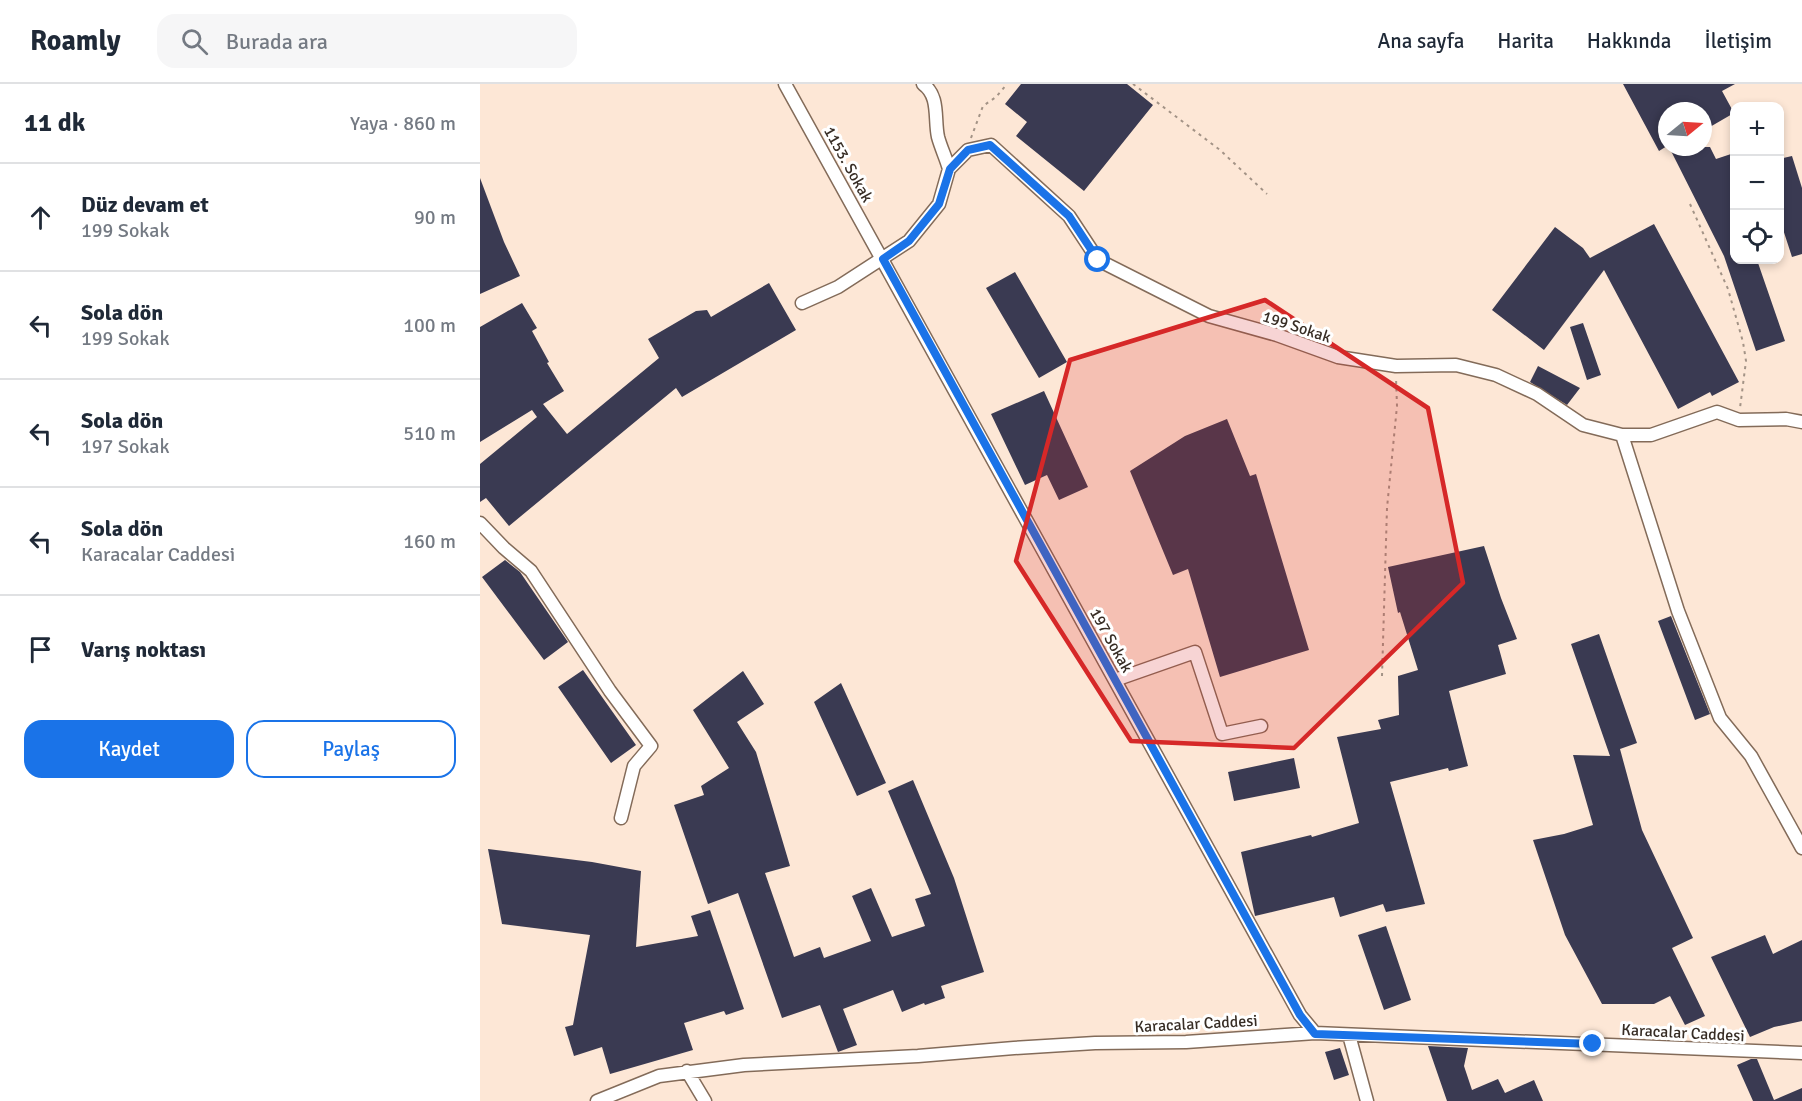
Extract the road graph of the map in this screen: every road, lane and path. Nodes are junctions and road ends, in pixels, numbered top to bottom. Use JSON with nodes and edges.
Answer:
{"nodes":[{"id":1,"x":785,"y":84,"type":"edge"},
{"id":2,"x":923,"y":84,"type":"edge"},
{"id":3,"x":1007,"y":84,"type":"edge"},
{"id":4,"x":1133,"y":84,"type":"edge"},
{"id":5,"x":968,"y":150,"type":"junction"},
{"id":6,"x":950,"y":169,"type":"junction"},
{"id":7,"x":1267,"y":194,"type":"dead end"},
{"id":8,"x":1690,"y":204,"type":"dead end"},
{"id":9,"x":883,"y":259,"type":"junction"},
{"id":10,"x":802,"y":303,"type":"dead end"},
{"id":11,"x":1396,"y":366,"type":"junction"},
{"id":12,"x":1739,"y":420,"type":"junction"},
{"id":13,"x":1802,"y":422,"type":"edge"},
{"id":14,"x":1622,"y":435,"type":"junction"},
{"id":15,"x":480,"y":523,"type":"edge"},
{"id":16,"x":1382,"y":676,"type":"dead end"},
{"id":17,"x":1115,"y":680,"type":"junction"},
{"id":18,"x":1261,"y":726,"type":"dead end"},
{"id":19,"x":621,"y":818,"type":"dead end"},
{"id":20,"x":1802,"y":848,"type":"edge"},
{"id":21,"x":1315,"y":1034,"type":"junction"},
{"id":22,"x":1349,"y":1035,"type":"junction"},
{"id":23,"x":1802,"y":1053,"type":"edge"},
{"id":24,"x":687,"y":1071,"type":"junction"},
{"id":25,"x":597,"y":1101,"type":"edge"},
{"id":26,"x":705,"y":1101,"type":"edge"},
{"id":27,"x":1367,"y":1101,"type":"edge"}],
"edges":[{"from":1,"to":9,"type":"street","name":"1153. Sokak"},
{"from":2,"to":6,"type":"street"},
{"from":3,"to":5,"type":"path"},
{"from":4,"to":7,"type":"path"},
{"from":5,"to":6,"type":"street"},
{"from":5,"to":11,"type":"street","name":"199 Sokak"},
{"from":6,"to":9,"type":"street"},
{"from":8,"to":12,"type":"path"},
{"from":9,"to":10,"type":"street"},
{"from":9,"to":17,"type":"street","name":"197 Sokak"},
{"from":11,"to":14,"type":"street","name":"199 Sokak"},
{"from":11,"to":16,"type":"path"},
{"from":12,"to":13,"type":"street","name":"199 Sokak"},
{"from":12,"to":14,"type":"street","name":"199 Sokak"},
{"from":14,"to":20,"type":"street"},
{"from":15,"to":19,"type":"street"},
{"from":17,"to":18,"type":"street"},
{"from":17,"to":21,"type":"street","name":"197 Sokak"},
{"from":21,"to":22,"type":"street","name":"Karacalar Caddesi"},
{"from":21,"to":24,"type":"street","name":"Karacalar Caddesi"},
{"from":22,"to":23,"type":"street","name":"Karacalar Caddesi"},
{"from":22,"to":27,"type":"street"},
{"from":24,"to":25,"type":"street","name":"Karacalar Caddesi"},
{"from":24,"to":26,"type":"street"}]}
